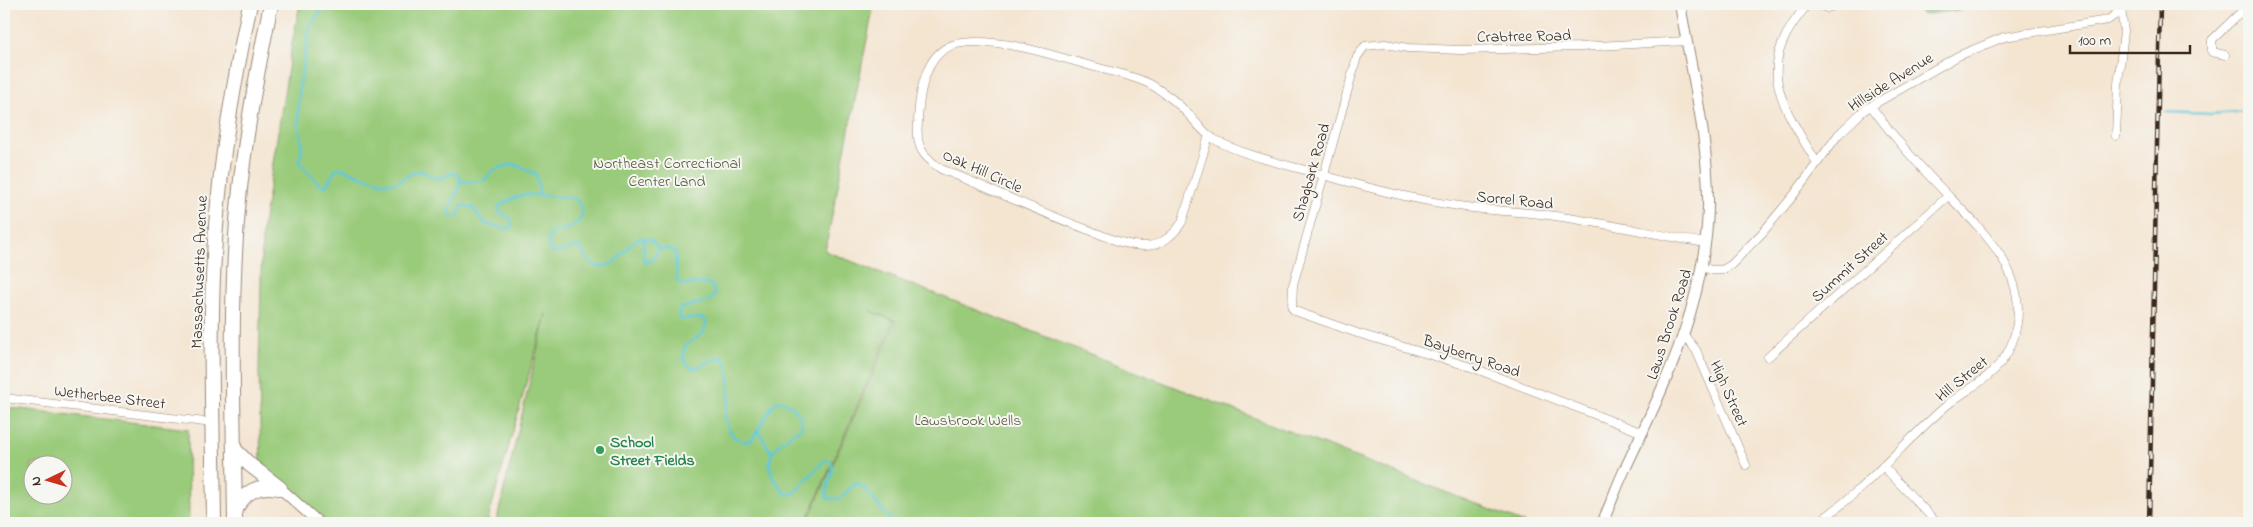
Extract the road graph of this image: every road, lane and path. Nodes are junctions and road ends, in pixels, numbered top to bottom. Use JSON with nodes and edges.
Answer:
{"nodes":[{"id":1,"x":250,"y":4,"type":"edge"},
{"id":2,"x":272,"y":4,"type":"edge"},
{"id":3,"x":1680,"y":4,"type":"edge"},
{"id":4,"x":1808,"y":4,"type":"edge"},
{"id":5,"x":1815,"y":4,"type":"edge"},
{"id":6,"x":1840,"y":4,"type":"edge"},
{"id":7,"x":2248,"y":4,"type":"edge"},
{"id":8,"x":2122,"y":6,"type":"edge"},
{"id":9,"x":1686,"y":41,"type":"junction"},
{"id":10,"x":1364,"y":47,"type":"joint"},
{"id":11,"x":2225,"y":56,"type":"dead end"},
{"id":12,"x":1871,"y":106,"type":"junction"},
{"id":13,"x":1209,"y":135,"type":"junction"},
{"id":14,"x":2116,"y":136,"type":"dead end"},
{"id":15,"x":1817,"y":162,"type":"junction"},
{"id":16,"x":1324,"y":175,"type":"junction"},
{"id":17,"x":1948,"y":196,"type":"junction"},
{"id":18,"x":1705,"y":243,"type":"junction"},
{"id":19,"x":1703,"y":266,"type":"junction"},
{"id":20,"x":1292,"y":308,"type":"joint"},
{"id":21,"x":1684,"y":335,"type":"junction"},
{"id":22,"x":1768,"y":356,"type":"dead end"},
{"id":23,"x":4,"y":398,"type":"edge"},
{"id":24,"x":213,"y":423,"type":"junction"},
{"id":25,"x":1643,"y":433,"type":"junction"},
{"id":26,"x":235,"y":450,"type":"junction"},
{"id":27,"x":1746,"y":465,"type":"dead end"},
{"id":28,"x":1883,"y":466,"type":"junction"},
{"id":29,"x":280,"y":488,"type":"junction"},
{"id":30,"x":235,"y":517,"type":"edge"},
{"id":31,"x":1603,"y":521,"type":"edge"},
{"id":32,"x":214,"y":523,"type":"edge"},
{"id":33,"x":319,"y":523,"type":"edge"},
{"id":34,"x":1615,"y":523,"type":"edge"},
{"id":35,"x":1817,"y":523,"type":"edge"},
{"id":36,"x":1937,"y":523,"type":"edge"}],
"edges":[{"from":1,"to":24,"type":"highway","name":"Massachusetts Avenue"},
{"from":2,"to":26,"type":"highway"},
{"from":3,"to":9,"type":"street","name":"Laws Brook Road"},
{"from":4,"to":15,"type":"street"},
{"from":5,"to":6,"type":"street"},
{"from":7,"to":11,"type":"street"},
{"from":8,"to":12,"type":"street","name":"Hillside Avenue"},
{"from":8,"to":14,"type":"street"},
{"from":9,"to":10,"type":"street","name":"Crabtree Road"},
{"from":9,"to":18,"type":"street","name":"Laws Brook Road"},
{"from":10,"to":16,"type":"street","name":"Shagbark Road"},
{"from":12,"to":15,"type":"street","name":"Hillside Avenue"},
{"from":12,"to":17,"type":"street","name":"Hill Street"},
{"from":13,"to":13,"type":"street","name":"Oak Hill Circle"},
{"from":13,"to":16,"type":"street","name":"Oak Hill Circle"},
{"from":15,"to":19,"type":"street","name":"Hillside Avenue"},
{"from":16,"to":18,"type":"street","name":"Sorrel Road"},
{"from":16,"to":20,"type":"street","name":"Shagbark Road"},
{"from":17,"to":22,"type":"street","name":"Summit Street"},
{"from":17,"to":28,"type":"street","name":"Hill Street"},
{"from":18,"to":19,"type":"street","name":"Laws Brook Road"},
{"from":19,"to":21,"type":"street","name":"Laws Brook Road"},
{"from":20,"to":25,"type":"street","name":"Bayberry Road"},
{"from":21,"to":25,"type":"street","name":"Laws Brook Road"},
{"from":21,"to":27,"type":"street","name":"High Street"},
{"from":23,"to":24,"type":"street","name":"Wetherbee Street"},
{"from":24,"to":32,"type":"highway","name":"Massachusetts Avenue"},
{"from":25,"to":31,"type":"street","name":"Laws Brook Road"},
{"from":26,"to":29,"type":"highway"},
{"from":26,"to":30,"type":"highway"},
{"from":28,"to":35,"type":"street","name":"Hill Street"},
{"from":28,"to":36,"type":"street"},
{"from":29,"to":30,"type":"highway"},
{"from":29,"to":33,"type":"street"},
{"from":31,"to":34,"type":"street"}]}
